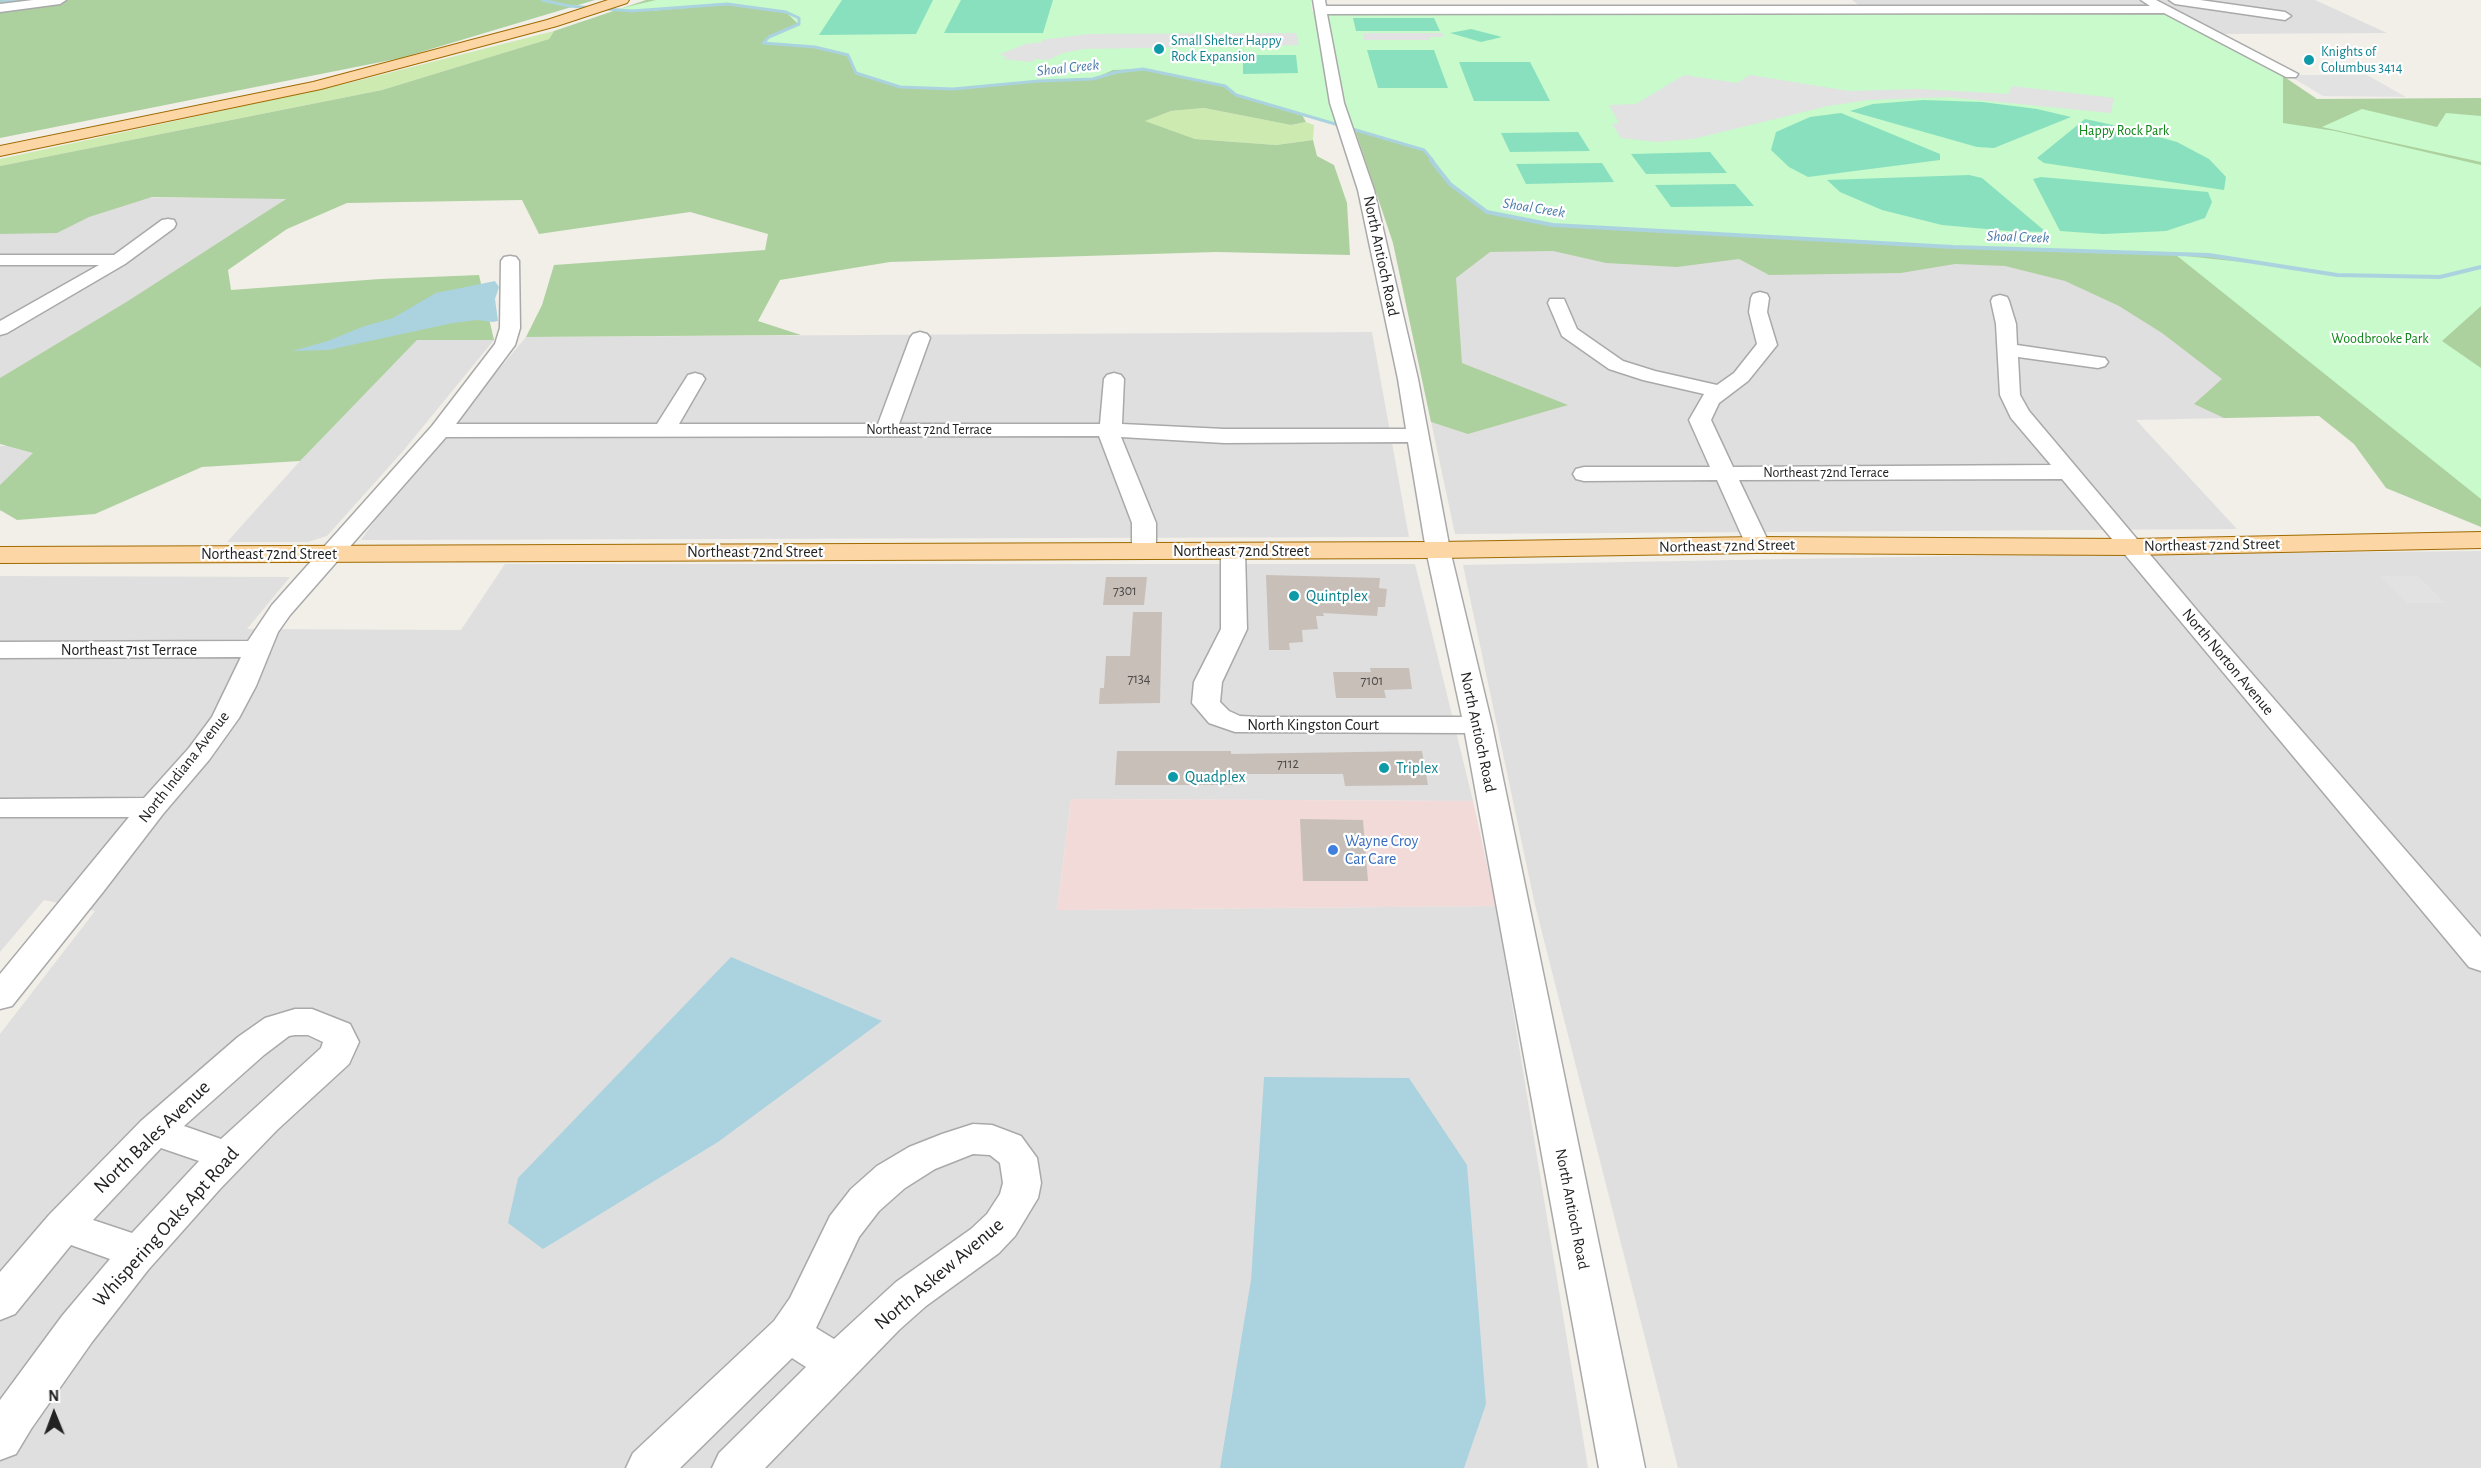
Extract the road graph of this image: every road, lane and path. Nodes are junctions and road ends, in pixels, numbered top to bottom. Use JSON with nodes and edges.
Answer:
{"nodes":[{"id":1,"x":60,"y":0,"type":"edge"},
{"id":2,"x":622,"y":0,"type":"edge"},
{"id":3,"x":2147,"y":0,"type":"edge"},
{"id":4,"x":2175,"y":0,"type":"edge"},
{"id":5,"x":2239,"y":0,"type":"edge"},
{"id":6,"x":1319,"y":5,"type":"edge"},
{"id":7,"x":0,"y":8,"type":"edge"},
{"id":8,"x":2222,"y":8,"type":"junction"},
{"id":9,"x":2163,"y":10,"type":"junction"},
{"id":10,"x":2207,"y":16,"type":"dead end"},
{"id":11,"x":2285,"y":16,"type":"dead end"},
{"id":12,"x":2291,"y":74,"type":"dead end"},
{"id":13,"x":0,"y":151,"type":"edge"},
{"id":14,"x":168,"y":224,"type":"dead end"},
{"id":15,"x":0,"y":260,"type":"edge"},
{"id":16,"x":119,"y":260,"type":"junction"},
{"id":17,"x":510,"y":261,"type":"dead end"},
{"id":18,"x":1760,"y":298,"type":"dead end"},
{"id":19,"x":2000,"y":301,"type":"dead end"},
{"id":20,"x":1557,"y":303,"type":"dead end"},
{"id":21,"x":0,"y":329,"type":"edge"},
{"id":22,"x":920,"y":338,"type":"dead end"},
{"id":23,"x":1589,"y":346,"type":"junction"},
{"id":24,"x":1562,"y":349,"type":"dead end"},
{"id":25,"x":2007,"y":350,"type":"junction"},
{"id":26,"x":2098,"y":362,"type":"dead end"},
{"id":27,"x":695,"y":379,"type":"dead end"},
{"id":28,"x":1114,"y":379,"type":"dead end"},
{"id":29,"x":1721,"y":392,"type":"junction"},
{"id":30,"x":886,"y":430,"type":"junction"},
{"id":31,"x":1109,"y":430,"type":"junction"},
{"id":32,"x":440,"y":431,"type":"junction"},
{"id":33,"x":664,"y":431,"type":"junction"},
{"id":34,"x":1418,"y":435,"type":"junction"},
{"id":35,"x":2068,"y":472,"type":"junction"},
{"id":36,"x":1722,"y":473,"type":"junction"},
{"id":37,"x":1584,"y":474,"type":"dead end"},
{"id":38,"x":2481,"y":540,"type":"edge"},
{"id":39,"x":1758,"y":545,"type":"junction"},
{"id":40,"x":2132,"y":547,"type":"junction"},
{"id":41,"x":1438,"y":550,"type":"junction"},
{"id":42,"x":1144,"y":551,"type":"junction"},
{"id":43,"x":1233,"y":551,"type":"junction"},
{"id":44,"x":330,"y":554,"type":"junction"},
{"id":45,"x":0,"y":555,"type":"edge"},
{"id":46,"x":258,"y":649,"type":"junction"},
{"id":47,"x":0,"y":650,"type":"edge"},
{"id":48,"x":1478,"y":725,"type":"junction"},
{"id":49,"x":152,"y":807,"type":"junction"},
{"id":50,"x":0,"y":808,"type":"edge"},
{"id":51,"x":2481,"y":959,"type":"edge"},
{"id":52,"x":0,"y":997,"type":"edge"},
{"id":53,"x":333,"y":1030,"type":"joint"},
{"id":54,"x":154,"y":1131,"type":"junction"},
{"id":55,"x":228,"y":1156,"type":"junction"},
{"id":56,"x":63,"y":1226,"type":"junction"},
{"id":57,"x":139,"y":1252,"type":"junction"},
{"id":58,"x":0,"y":1302,"type":"edge"},
{"id":59,"x":789,"y":1334,"type":"junction"},
{"id":60,"x":838,"y":1364,"type":"junction"},
{"id":61,"x":2,"y":1434,"type":"edge"},
{"id":62,"x":649,"y":1468,"type":"edge"},
{"id":63,"x":735,"y":1468,"type":"edge"},
{"id":64,"x":1622,"y":1468,"type":"edge"}],
"edges":[{"from":1,"to":7,"type":"street"},
{"from":2,"to":13,"type":"main road"},
{"from":3,"to":9,"type":"street"},
{"from":4,"to":8,"type":"street"},
{"from":5,"to":8,"type":"street"},
{"from":6,"to":9,"type":"street"},
{"from":6,"to":34,"type":"street","name":"North Antioch Road"},
{"from":8,"to":10,"type":"street"},
{"from":8,"to":11,"type":"street"},
{"from":9,"to":12,"type":"street"},
{"from":14,"to":16,"type":"street"},
{"from":15,"to":16,"type":"street"},
{"from":16,"to":21,"type":"street"},
{"from":17,"to":32,"type":"street","name":"North Indiana Avenue"},
{"from":18,"to":29,"type":"street"},
{"from":19,"to":25,"type":"street","name":"North Norton Avenue"},
{"from":20,"to":23,"type":"street"},
{"from":22,"to":30,"type":"street"},
{"from":23,"to":24,"type":"street"},
{"from":23,"to":29,"type":"street"},
{"from":25,"to":26,"type":"street"},
{"from":25,"to":35,"type":"street","name":"North Norton Avenue"},
{"from":27,"to":33,"type":"street"},
{"from":28,"to":31,"type":"street"},
{"from":29,"to":36,"type":"street"},
{"from":30,"to":31,"type":"street","name":"Northeast 72nd Terrace"},
{"from":30,"to":33,"type":"street","name":"Northeast 72nd Terrace"},
{"from":31,"to":34,"type":"street","name":"Northeast 72nd Terrace"},
{"from":31,"to":42,"type":"street"},
{"from":32,"to":33,"type":"street","name":"Northeast 72nd Terrace"},
{"from":32,"to":44,"type":"street","name":"North Indiana Avenue"},
{"from":34,"to":41,"type":"street","name":"North Antioch Road"},
{"from":35,"to":36,"type":"street","name":"Northeast 72nd Terrace"},
{"from":35,"to":40,"type":"street","name":"North Norton Avenue"},
{"from":36,"to":37,"type":"street","name":"Northeast 72nd Terrace"},
{"from":36,"to":39,"type":"street"},
{"from":38,"to":40,"type":"main road","name":"Northeast 72nd Street"},
{"from":39,"to":40,"type":"main road","name":"Northeast 72nd Street"},
{"from":39,"to":41,"type":"main road","name":"Northeast 72nd Street"},
{"from":40,"to":51,"type":"street","name":"North Norton Avenue"},
{"from":41,"to":43,"type":"main road","name":"Northeast 72nd Street"},
{"from":41,"to":48,"type":"street","name":"North Antioch Road"},
{"from":42,"to":43,"type":"main road","name":"Northeast 72nd Street"},
{"from":42,"to":44,"type":"main road","name":"Northeast 72nd Street"},
{"from":43,"to":48,"type":"street","name":"North Kingston Court"},
{"from":44,"to":45,"type":"main road","name":"Northeast 72nd Street"},
{"from":44,"to":46,"type":"street","name":"North Indiana Avenue"},
{"from":46,"to":47,"type":"street","name":"Northeast 71st Terrace"},
{"from":46,"to":49,"type":"street","name":"North Indiana Avenue"},
{"from":48,"to":64,"type":"street","name":"North Antioch Road"},
{"from":49,"to":50,"type":"street"},
{"from":49,"to":52,"type":"street","name":"North Indiana Avenue"},
{"from":53,"to":54,"type":"street","name":"North Bales Avenue"},
{"from":53,"to":55,"type":"street","name":"Whispering Oaks Apt Road"},
{"from":54,"to":55,"type":"street"},
{"from":54,"to":56,"type":"street","name":"North Bales Avenue"},
{"from":55,"to":57,"type":"street","name":"Whispering Oaks Apt Road"},
{"from":56,"to":57,"type":"street"},
{"from":56,"to":58,"type":"street","name":"North Bales Avenue"},
{"from":57,"to":61,"type":"street","name":"Whispering Oaks Apt Road"},
{"from":59,"to":60,"type":"street"},
{"from":59,"to":60,"type":"street","name":"North Askew Avenue"},
{"from":59,"to":62,"type":"street","name":"North Askew Avenue"},
{"from":60,"to":63,"type":"street","name":"North Askew Avenue"}]}
